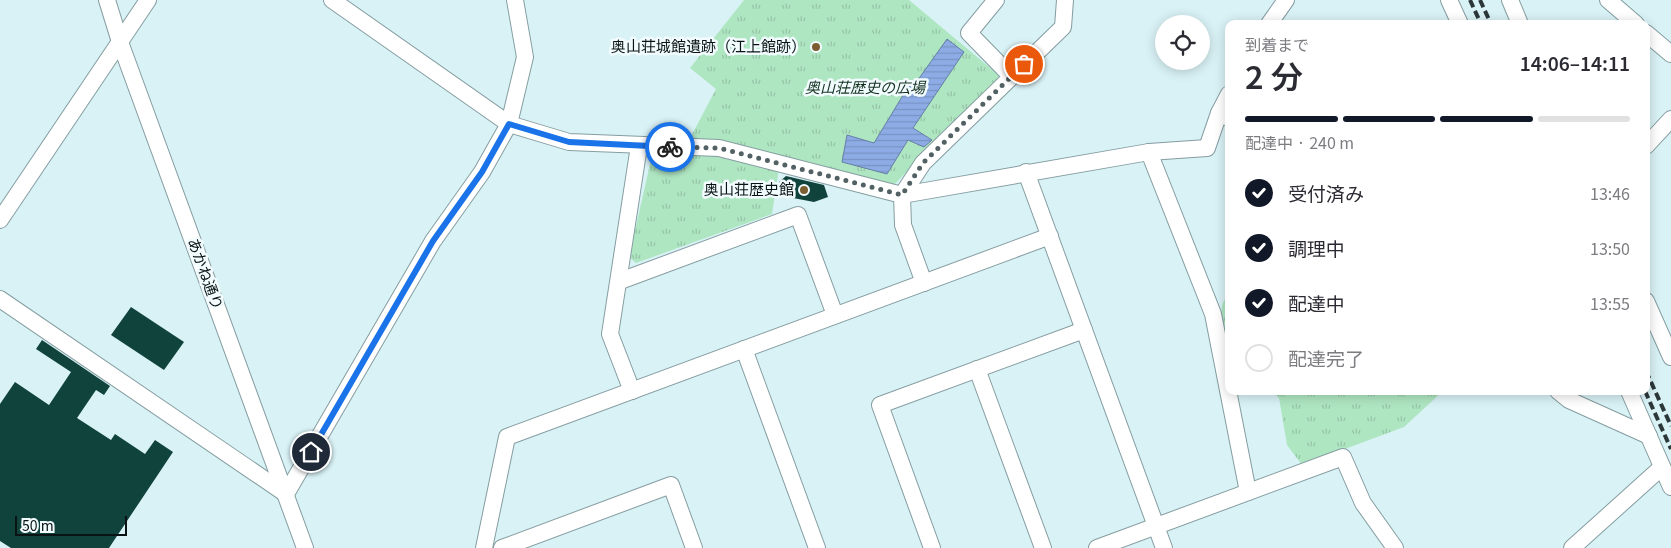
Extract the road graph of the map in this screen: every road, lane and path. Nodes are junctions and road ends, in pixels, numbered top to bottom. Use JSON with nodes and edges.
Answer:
{"nodes":[{"id":1,"x":107,"y":0,"type":"edge"},
{"id":2,"x":148,"y":0,"type":"edge"},
{"id":3,"x":332,"y":0,"type":"edge"},
{"id":4,"x":515,"y":0,"type":"edge"},
{"id":5,"x":996,"y":0,"type":"edge"},
{"id":6,"x":1064,"y":0,"type":"edge"},
{"id":7,"x":1286,"y":0,"type":"edge"},
{"id":8,"x":1449,"y":0,"type":"edge"},
{"id":9,"x":1510,"y":0,"type":"edge"},
{"id":10,"x":1608,"y":0,"type":"edge"},
{"id":11,"x":1272,"y":20,"type":"edge"},
{"id":12,"x":1458,"y":20,"type":"edge"},
{"id":13,"x":1518,"y":20,"type":"edge"},
{"id":14,"x":1631,"y":20,"type":"edge"},
{"id":15,"x":1650,"y":36,"type":"edge"},
{"id":16,"x":120,"y":42,"type":"junction"},
{"id":17,"x":1671,"y":54,"type":"edge"},
{"id":18,"x":1011,"y":76,"type":"junction"},
{"id":19,"x":1224,"y":115,"type":"edge"},
{"id":20,"x":1671,"y":119,"type":"edge"},
{"id":21,"x":509,"y":124,"type":"junction"},
{"id":22,"x":1650,"y":142,"type":"edge"},
{"id":23,"x":639,"y":146,"type":"junction"},
{"id":24,"x":1149,"y":152,"type":"junction"},
{"id":25,"x":1026,"y":172,"type":"junction"},
{"id":26,"x":902,"y":195,"type":"junction"},
{"id":27,"x":0,"y":220,"type":"edge"},
{"id":28,"x":1050,"y":236,"type":"junction"},
{"id":29,"x":620,"y":281,"type":"junction"},
{"id":30,"x":924,"y":283,"type":"junction"},
{"id":31,"x":0,"y":299,"type":"edge"},
{"id":32,"x":1650,"y":310,"type":"edge"},
{"id":33,"x":835,"y":316,"type":"junction"},
{"id":34,"x":1084,"y":330,"type":"junction"},
{"id":35,"x":744,"y":349,"type":"junction"},
{"id":36,"x":1671,"y":358,"type":"edge"},
{"id":37,"x":977,"y":369,"type":"junction"},
{"id":38,"x":1225,"y":375,"type":"edge"},
{"id":39,"x":632,"y":391,"type":"junction"},
{"id":40,"x":1229,"y":395,"type":"edge"},
{"id":41,"x":1563,"y":395,"type":"edge"},
{"id":42,"x":1632,"y":395,"type":"edge"},
{"id":43,"x":1649,"y":436,"type":"junction"},
{"id":44,"x":1662,"y":467,"type":"junction"},
{"id":45,"x":1671,"y":488,"type":"edge"},
{"id":46,"x":1248,"y":492,"type":"junction"},
{"id":47,"x":286,"y":494,"type":"junction"},
{"id":48,"x":1156,"y":526,"type":"junction"},
{"id":49,"x":299,"y":532,"type":"junction"},
{"id":50,"x":295,"y":548,"type":"edge"},
{"id":51,"x":305,"y":548,"type":"edge"},
{"id":52,"x":484,"y":548,"type":"edge"},
{"id":53,"x":502,"y":548,"type":"edge"},
{"id":54,"x":694,"y":548,"type":"edge"},
{"id":55,"x":817,"y":548,"type":"edge"},
{"id":56,"x":932,"y":548,"type":"edge"},
{"id":57,"x":1043,"y":548,"type":"edge"},
{"id":58,"x":1097,"y":548,"type":"edge"},
{"id":59,"x":1164,"y":548,"type":"edge"},
{"id":60,"x":1395,"y":548,"type":"edge"},
{"id":61,"x":1572,"y":548,"type":"edge"}],
"edges":[{"from":1,"to":16,"type":"street","name":"あかね通り"},
{"from":2,"to":16,"type":"street"},
{"from":3,"to":21,"type":"street"},
{"from":4,"to":21,"type":"street"},
{"from":5,"to":18,"type":"street"},
{"from":6,"to":18,"type":"street"},
{"from":7,"to":11,"type":"street"},
{"from":8,"to":12,"type":"street"},
{"from":9,"to":13,"type":"street"},
{"from":10,"to":14,"type":"street"},
{"from":15,"to":17,"type":"street"},
{"from":16,"to":27,"type":"street"},
{"from":16,"to":47,"type":"street","name":"あかね通り"},
{"from":18,"to":26,"type":"street"},
{"from":19,"to":24,"type":"street"},
{"from":20,"to":22,"type":"street"},
{"from":21,"to":23,"type":"street"},
{"from":21,"to":47,"type":"street"},
{"from":23,"to":26,"type":"street"},
{"from":23,"to":29,"type":"street"},
{"from":24,"to":25,"type":"street"},
{"from":24,"to":38,"type":"street"},
{"from":25,"to":26,"type":"street"},
{"from":25,"to":28,"type":"street"},
{"from":26,"to":30,"type":"street"},
{"from":28,"to":30,"type":"street"},
{"from":28,"to":34,"type":"street"},
{"from":29,"to":33,"type":"street"},
{"from":29,"to":39,"type":"street"},
{"from":30,"to":33,"type":"street"},
{"from":31,"to":47,"type":"street"},
{"from":32,"to":36,"type":"street"},
{"from":33,"to":35,"type":"street"},
{"from":34,"to":37,"type":"street"},
{"from":34,"to":48,"type":"street"},
{"from":35,"to":39,"type":"street"},
{"from":35,"to":55,"type":"street"},
{"from":37,"to":56,"type":"street"},
{"from":37,"to":57,"type":"street"},
{"from":39,"to":52,"type":"street"},
{"from":40,"to":46,"type":"street"},
{"from":41,"to":43,"type":"street"},
{"from":42,"to":43,"type":"street"},
{"from":43,"to":44,"type":"street"},
{"from":44,"to":45,"type":"street"},
{"from":44,"to":61,"type":"street"},
{"from":46,"to":48,"type":"street"},
{"from":46,"to":60,"type":"street"},
{"from":47,"to":49,"type":"street","name":"あかね通り"},
{"from":48,"to":58,"type":"street"},
{"from":48,"to":59,"type":"street"},
{"from":49,"to":50,"type":"street"},
{"from":49,"to":51,"type":"street","name":"あかね通り"},
{"from":53,"to":54,"type":"street"}]}
